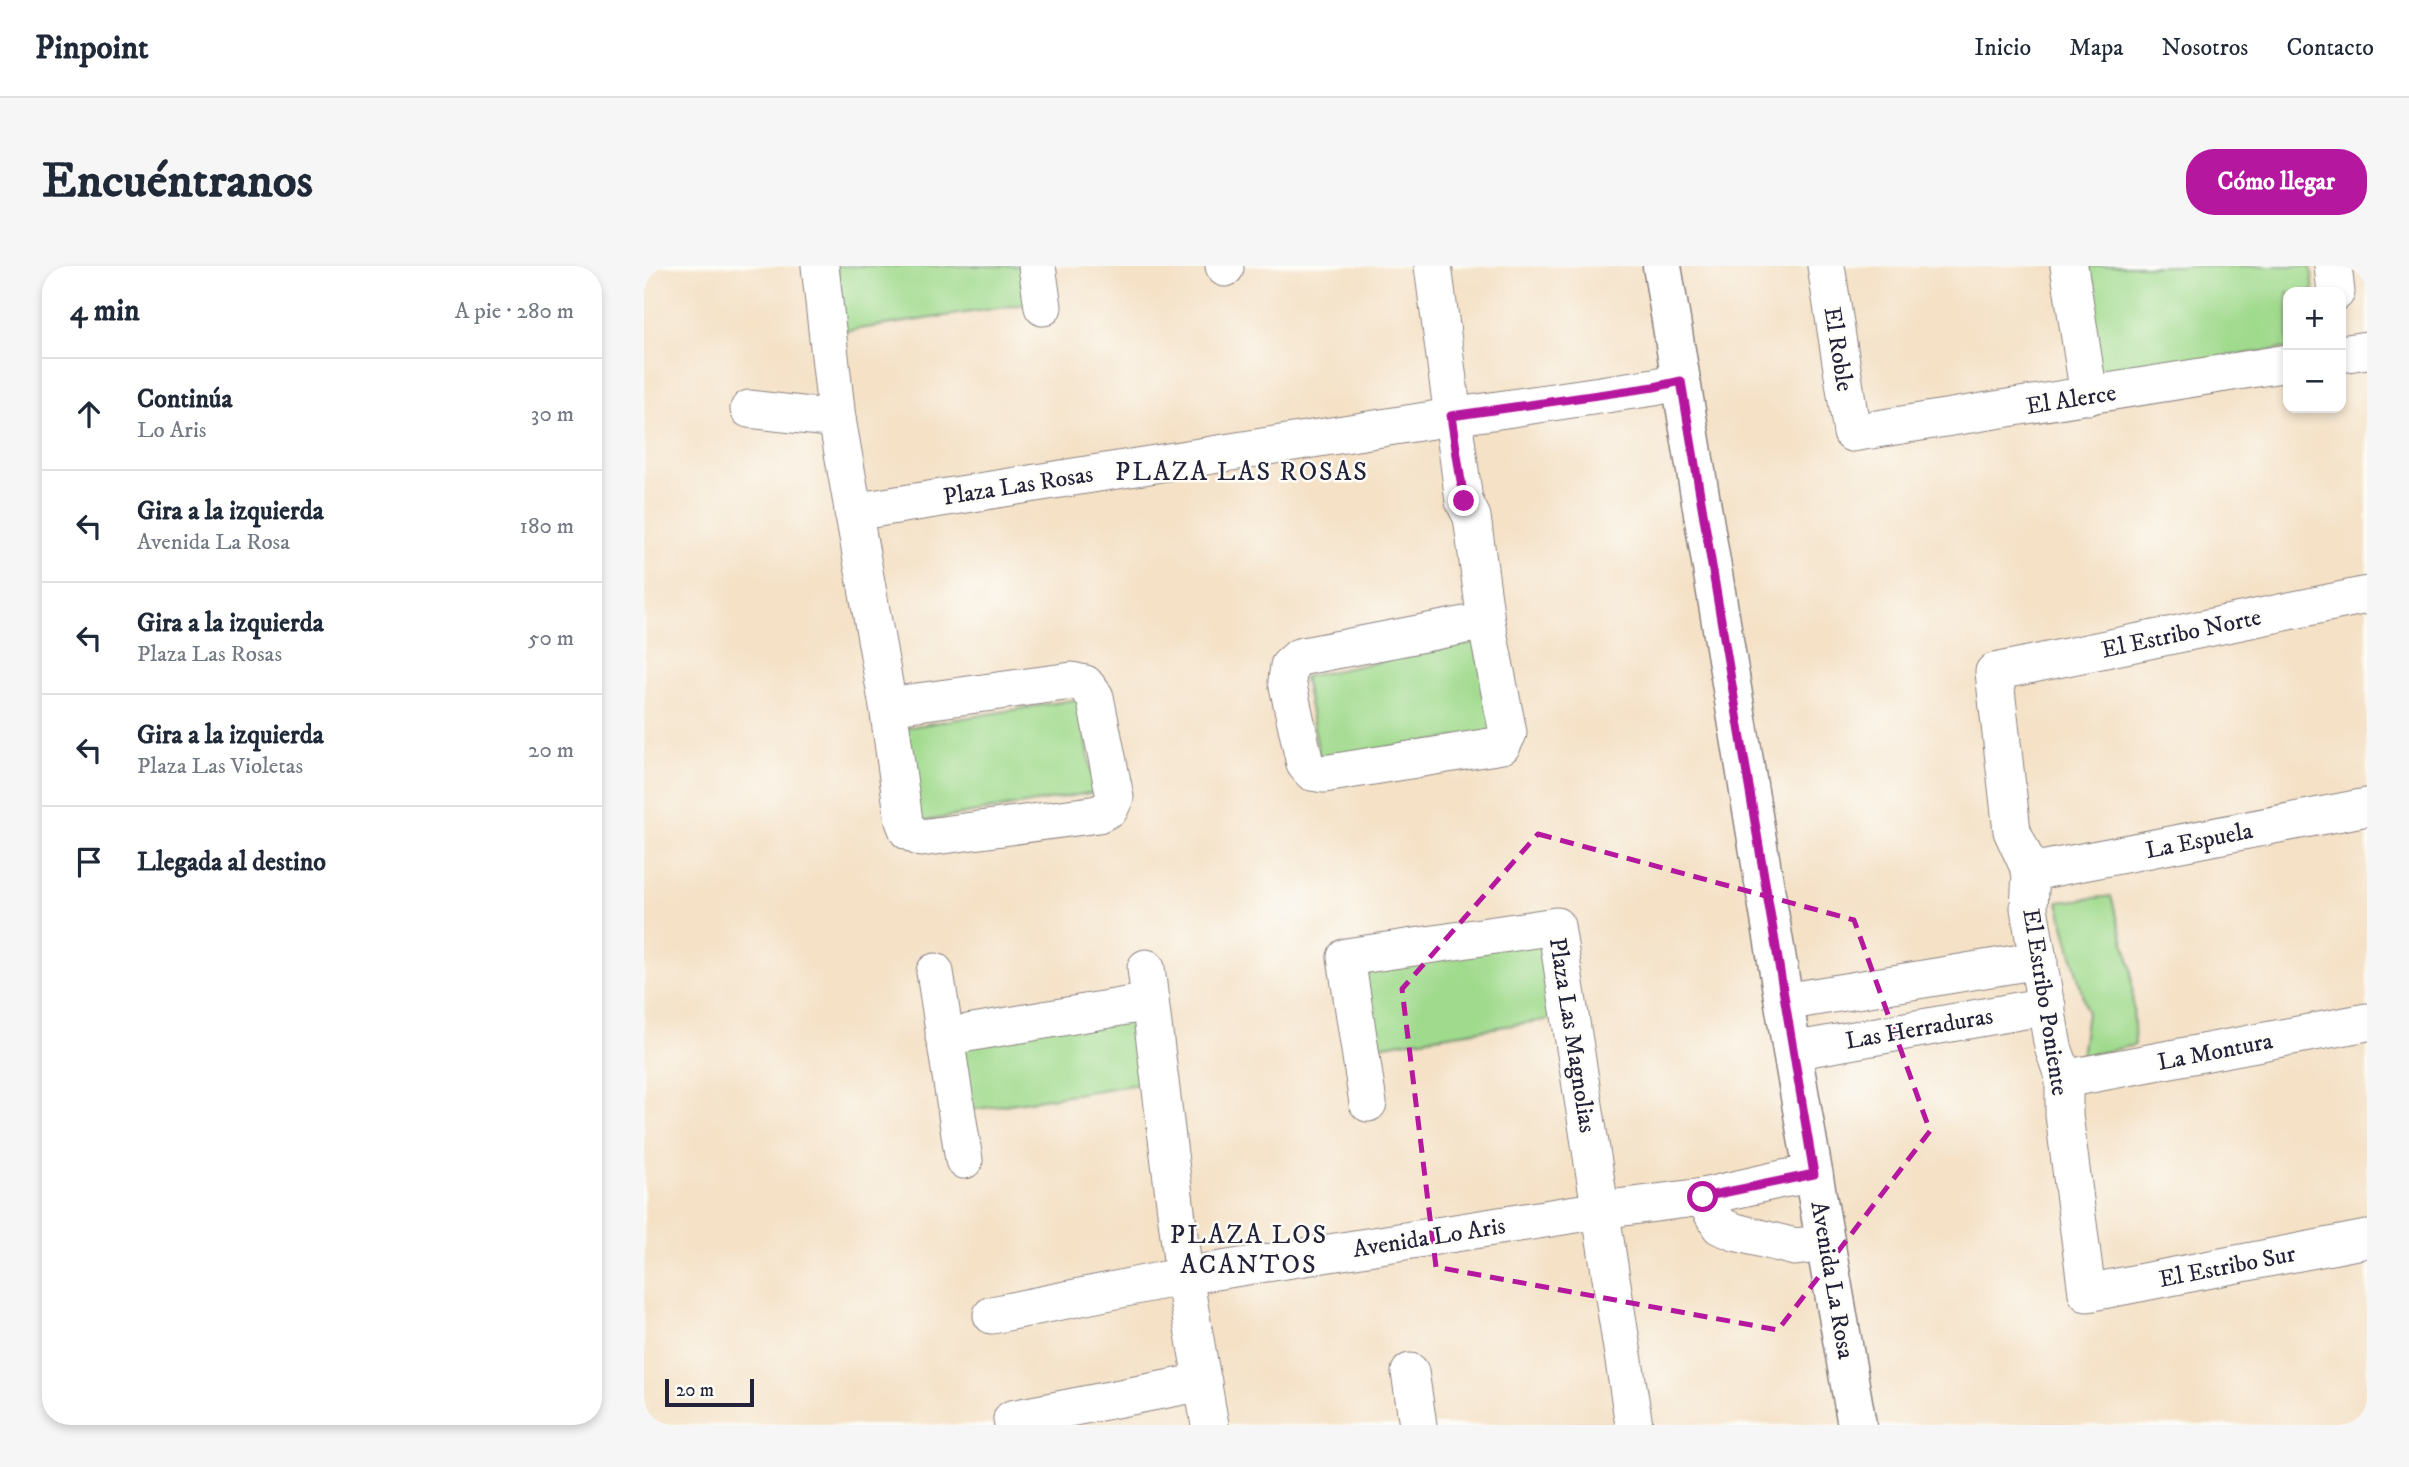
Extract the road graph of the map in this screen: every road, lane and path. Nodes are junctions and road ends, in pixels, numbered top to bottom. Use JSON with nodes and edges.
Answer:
{"nodes":[{"id":1,"x":820,"y":266,"type":"edge"},
{"id":2,"x":1037,"y":266,"type":"edge"},
{"id":3,"x":1433,"y":266,"type":"edge"},
{"id":4,"x":1662,"y":266,"type":"edge"},
{"id":5,"x":1826,"y":266,"type":"edge"},
{"id":6,"x":2069,"y":266,"type":"edge"},
{"id":7,"x":2333,"y":266,"type":"edge"},
{"id":8,"x":2335,"y":287,"type":"edge"},
{"id":9,"x":1043,"y":307,"type":"dead end"},
{"id":10,"x":2283,"y":364,"type":"edge"},
{"id":11,"x":1681,"y":381,"type":"junction"},
{"id":12,"x":2089,"y":396,"type":"junction"},
{"id":13,"x":749,"y":409,"type":"dead end"},
{"id":14,"x":1451,"y":416,"type":"junction"},
{"id":15,"x":837,"y":419,"type":"junction"},
{"id":16,"x":1853,"y":433,"type":"joint"},
{"id":17,"x":853,"y":512,"type":"junction"},
{"id":18,"x":2367,"y":595,"type":"edge"},
{"id":19,"x":1479,"y":622,"type":"junction"},
{"id":20,"x":1994,"y":672,"type":"joint"},
{"id":21,"x":888,"y":706,"type":"junction"},
{"id":22,"x":2367,"y":807,"type":"edge"},
{"id":23,"x":2031,"y":872,"type":"junction"},
{"id":24,"x":2039,"y":960,"type":"junction"},
{"id":25,"x":935,"y":972,"type":"dead end"},
{"id":26,"x":1784,"y":1002,"type":"junction"},
{"id":27,"x":2047,"y":1006,"type":"junction"},
{"id":28,"x":2367,"y":1022,"type":"edge"},
{"id":29,"x":944,"y":1037,"type":"junction"},
{"id":30,"x":1792,"y":1051,"type":"junction"},
{"id":31,"x":2064,"y":1079,"type":"junction"},
{"id":32,"x":1368,"y":1103,"type":"dead end"},
{"id":33,"x":964,"y":1160,"type":"dead end"},
{"id":34,"x":1814,"y":1174,"type":"junction"},
{"id":35,"x":1703,"y":1197,"type":"junction"},
{"id":36,"x":1601,"y":1210,"type":"junction"},
{"id":37,"x":2367,"y":1239,"type":"edge"},
{"id":38,"x":1826,"y":1242,"type":"junction"},
{"id":39,"x":1184,"y":1276,"type":"junction"},
{"id":40,"x":2087,"y":1293,"type":"joint"},
{"id":41,"x":992,"y":1315,"type":"dead end"},
{"id":42,"x":1410,"y":1372,"type":"dead end"},
{"id":43,"x":1203,"y":1382,"type":"junction"},
{"id":44,"x":1013,"y":1425,"type":"edge"},
{"id":45,"x":1210,"y":1425,"type":"edge"},
{"id":46,"x":1418,"y":1425,"type":"edge"},
{"id":47,"x":1634,"y":1425,"type":"edge"},
{"id":48,"x":1857,"y":1425,"type":"edge"}],
"edges":[{"from":1,"to":15,"type":"street"},
{"from":2,"to":9,"type":"street"},
{"from":3,"to":14,"type":"street"},
{"from":4,"to":11,"type":"street","name":"Avenida La Rosa"},
{"from":5,"to":16,"type":"street","name":"El Roble"},
{"from":6,"to":12,"type":"street"},
{"from":7,"to":8,"type":"street"},
{"from":10,"to":12,"type":"street","name":"El Alerce"},
{"from":11,"to":14,"type":"street","name":"Plaza Las Rosas"},
{"from":11,"to":26,"type":"street","name":"Avenida La Rosa"},
{"from":12,"to":16,"type":"street","name":"El Alerce"},
{"from":13,"to":15,"type":"street"},
{"from":14,"to":17,"type":"street","name":"Plaza Las Rosas"},
{"from":14,"to":19,"type":"street"},
{"from":15,"to":17,"type":"street"},
{"from":17,"to":21,"type":"street"},
{"from":18,"to":20,"type":"street","name":"El Estribo Norte"},
{"from":19,"to":19,"type":"street"},
{"from":20,"to":23,"type":"street","name":"El Estribo Poniente"},
{"from":21,"to":21,"type":"street"},
{"from":22,"to":23,"type":"street","name":"La Espuela"},
{"from":23,"to":24,"type":"street","name":"El Estribo Poniente"},
{"from":24,"to":26,"type":"street","name":"Las Herraduras"},
{"from":24,"to":27,"type":"street","name":"El Estribo Poniente"},
{"from":25,"to":29,"type":"street"},
{"from":26,"to":30,"type":"street","name":"Avenida La Rosa"},
{"from":27,"to":30,"type":"street","name":"Las Herraduras"},
{"from":27,"to":31,"type":"street","name":"El Estribo Poniente"},
{"from":28,"to":31,"type":"street","name":"La Montura"},
{"from":29,"to":33,"type":"street"},
{"from":29,"to":39,"type":"street"},
{"from":30,"to":34,"type":"street","name":"Avenida La Rosa"},
{"from":31,"to":40,"type":"street","name":"El Estribo Poniente"},
{"from":32,"to":36,"type":"street","name":"Plaza Las Magnolias"},
{"from":34,"to":35,"type":"street","name":"Avenida Lo Aris"},
{"from":34,"to":38,"type":"street","name":"Avenida La Rosa"},
{"from":35,"to":36,"type":"street","name":"Avenida Lo Aris"},
{"from":35,"to":38,"type":"street"},
{"from":36,"to":39,"type":"street","name":"Avenida Lo Aris"},
{"from":36,"to":47,"type":"street"},
{"from":37,"to":40,"type":"street","name":"El Estribo Sur"},
{"from":38,"to":48,"type":"street","name":"Avenida La Rosa"},
{"from":39,"to":41,"type":"street","name":"Avenida Lo Aris"},
{"from":39,"to":43,"type":"street"},
{"from":42,"to":46,"type":"street"},
{"from":43,"to":44,"type":"street"},
{"from":43,"to":45,"type":"street"}]}
